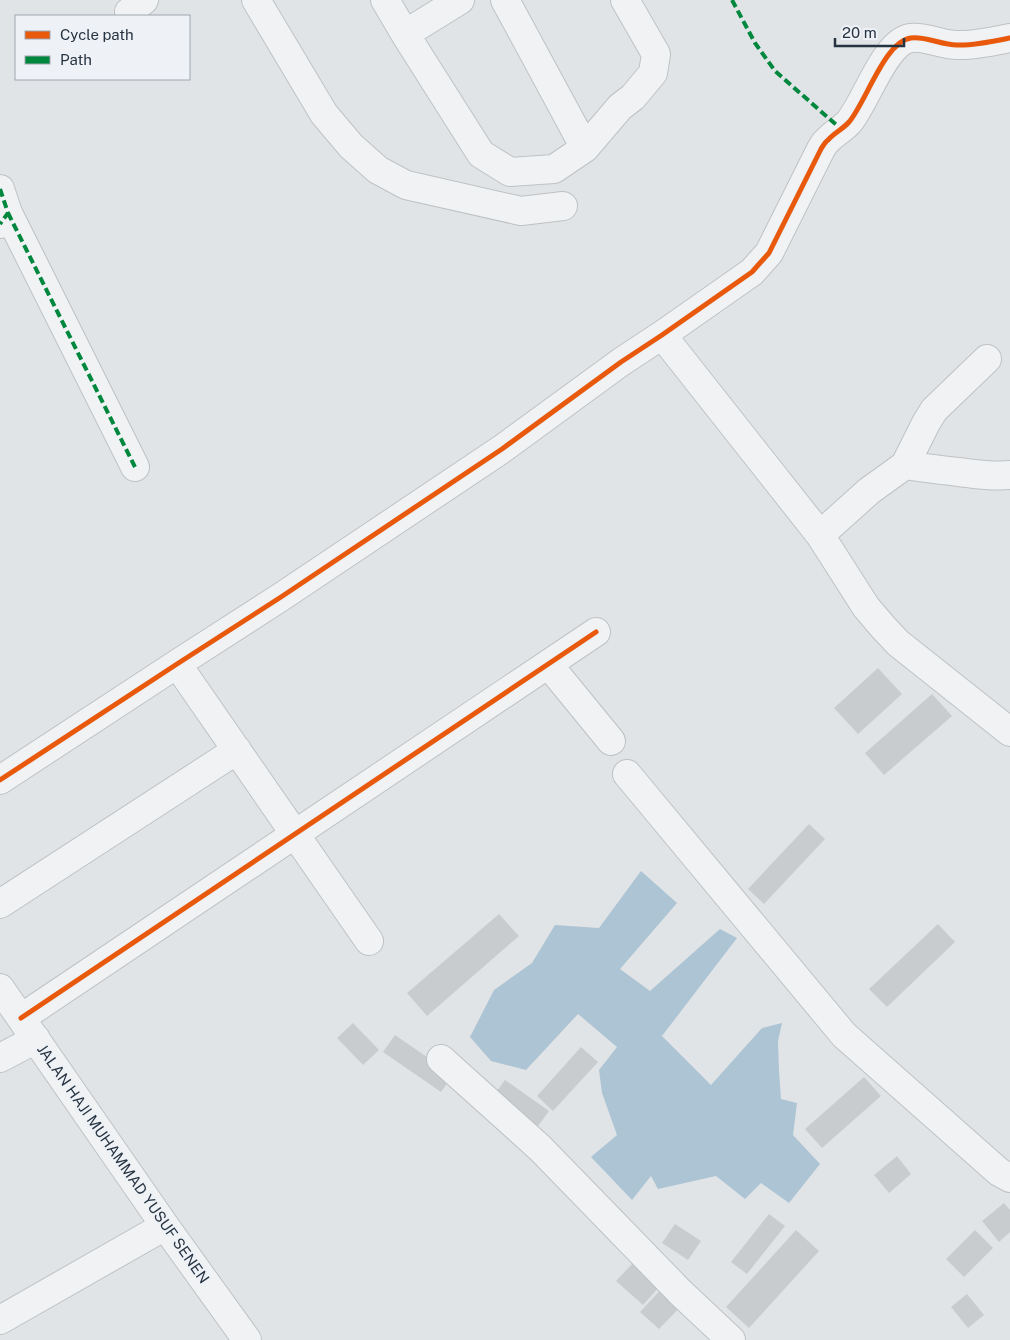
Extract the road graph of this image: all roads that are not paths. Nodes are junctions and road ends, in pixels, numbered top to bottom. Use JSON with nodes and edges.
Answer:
{"nodes":[{"id":1,"x":256,"y":0,"type":"edge"},
{"id":2,"x":385,"y":0,"type":"edge"},
{"id":3,"x":460,"y":0,"type":"edge"},
{"id":4,"x":505,"y":0,"type":"edge"},
{"id":5,"x":624,"y":0,"type":"edge"},
{"id":6,"x":405,"y":34,"type":"junction"},
{"id":7,"x":1010,"y":38,"type":"edge"},
{"id":8,"x":585,"y":148,"type":"junction"},
{"id":9,"x":563,"y":206,"type":"dead end"},
{"id":10,"x":3,"y":209,"type":"edge"},
{"id":11,"x":662,"y":335,"type":"junction"},
{"id":12,"x":987,"y":358,"type":"dead end"},
{"id":13,"x":905,"y":465,"type":"junction"},
{"id":14,"x":135,"y":467,"type":"dead end"},
{"id":15,"x":1010,"y":475,"type":"edge"},
{"id":16,"x":820,"y":535,"type":"junction"},
{"id":17,"x":596,"y":632,"type":"dead end"},
{"id":18,"x":177,"y":664,"type":"junction"},
{"id":19,"x":548,"y":664,"type":"junction"},
{"id":20,"x":1010,"y":732,"type":"edge"},
{"id":21,"x":611,"y":741,"type":"dead end"},
{"id":22,"x":237,"y":750,"type":"junction"},
{"id":23,"x":627,"y":774,"type":"dead end"},
{"id":24,"x":0,"y":780,"type":"edge"},
{"id":25,"x":295,"y":834,"type":"junction"},
{"id":26,"x":0,"y":904,"type":"edge"},
{"id":27,"x":369,"y":941,"type":"dead end"},
{"id":28,"x":0,"y":988,"type":"edge"},
{"id":29,"x":28,"y":1028,"type":"junction"},
{"id":30,"x":0,"y":1058,"type":"edge"},
{"id":31,"x":441,"y":1059,"type":"dead end"},
{"id":32,"x":1010,"y":1178,"type":"edge"},
{"id":33,"x":165,"y":1226,"type":"junction"},
{"id":34,"x":0,"y":1320,"type":"edge"},
{"id":35,"x":247,"y":1340,"type":"edge"},
{"id":36,"x":731,"y":1340,"type":"edge"}],
"edges":[{"from":1,"to":9,"type":"street"},
{"from":2,"to":6,"type":"street"},
{"from":3,"to":6,"type":"street"},
{"from":4,"to":8,"type":"street"},
{"from":5,"to":8,"type":"street"},
{"from":6,"to":8,"type":"street"},
{"from":7,"to":11,"type":"street"},
{"from":10,"to":14,"type":"street"},
{"from":11,"to":16,"type":"street"},
{"from":11,"to":18,"type":"street"},
{"from":12,"to":13,"type":"street"},
{"from":13,"to":15,"type":"street"},
{"from":13,"to":16,"type":"street"},
{"from":16,"to":20,"type":"street"},
{"from":17,"to":19,"type":"street"},
{"from":18,"to":22,"type":"street"},
{"from":18,"to":24,"type":"street"},
{"from":19,"to":21,"type":"street"},
{"from":19,"to":25,"type":"street"},
{"from":22,"to":25,"type":"street"},
{"from":22,"to":26,"type":"street"},
{"from":23,"to":32,"type":"street"},
{"from":25,"to":27,"type":"street"},
{"from":25,"to":29,"type":"street"},
{"from":28,"to":29,"type":"street","name":"JALAN HAJI MUHAMMAD YUSUF SENEN"},
{"from":29,"to":30,"type":"street"},
{"from":29,"to":33,"type":"street","name":"JALAN HAJI MUHAMMAD YUSUF SENEN"},
{"from":31,"to":36,"type":"street"},
{"from":33,"to":34,"type":"street"},
{"from":33,"to":35,"type":"street","name":"JALAN HAJI MUHAMMAD YUSUF SENEN"}]}
